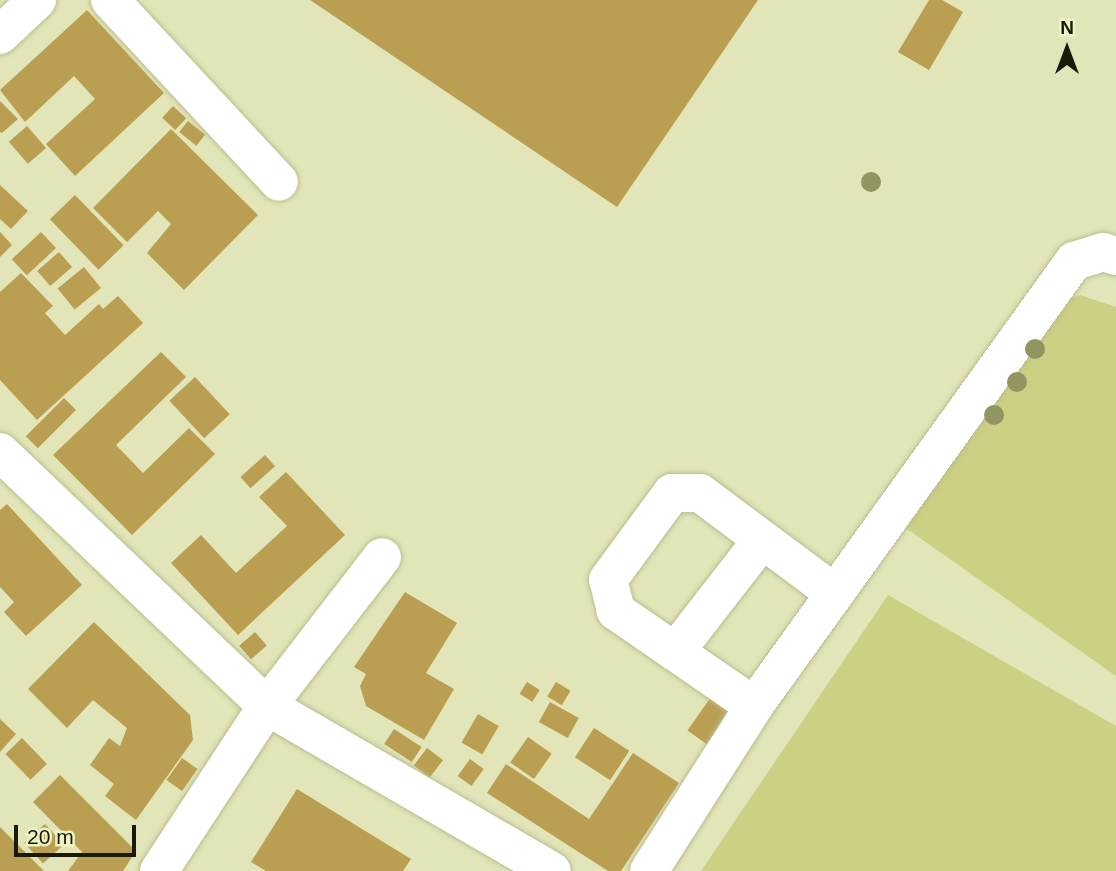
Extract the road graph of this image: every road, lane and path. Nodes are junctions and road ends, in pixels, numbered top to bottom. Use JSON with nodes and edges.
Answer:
{"nodes":[{"id":1,"x":37,"y":0,"type":"edge"},
{"id":2,"x":110,"y":0,"type":"edge"},
{"id":3,"x":0,"y":35,"type":"edge"},
{"id":4,"x":279,"y":182,"type":"dead end"},
{"id":5,"x":1116,"y":256,"type":"edge"},
{"id":6,"x":0,"y":452,"type":"edge"},
{"id":7,"x":762,"y":540,"type":"junction"},
{"id":8,"x":382,"y":557,"type":"dead end"},
{"id":9,"x":834,"y":593,"type":"junction"},
{"id":10,"x":675,"y":652,"type":"junction"},
{"id":11,"x":267,"y":706,"type":"junction"},
{"id":12,"x":754,"y":706,"type":"junction"},
{"id":13,"x":159,"y":871,"type":"edge"},
{"id":14,"x":552,"y":871,"type":"edge"},
{"id":15,"x":649,"y":871,"type":"edge"}],
"edges":[{"from":1,"to":3,"type":"street"},
{"from":2,"to":4,"type":"street"},
{"from":5,"to":9,"type":"street"},
{"from":6,"to":11,"type":"street"},
{"from":7,"to":9,"type":"street"},
{"from":7,"to":10,"type":"street"},
{"from":7,"to":10,"type":"street"},
{"from":8,"to":11,"type":"street"},
{"from":9,"to":12,"type":"street"},
{"from":10,"to":12,"type":"street"},
{"from":11,"to":13,"type":"street"},
{"from":11,"to":14,"type":"street"},
{"from":12,"to":15,"type":"street"}]}
